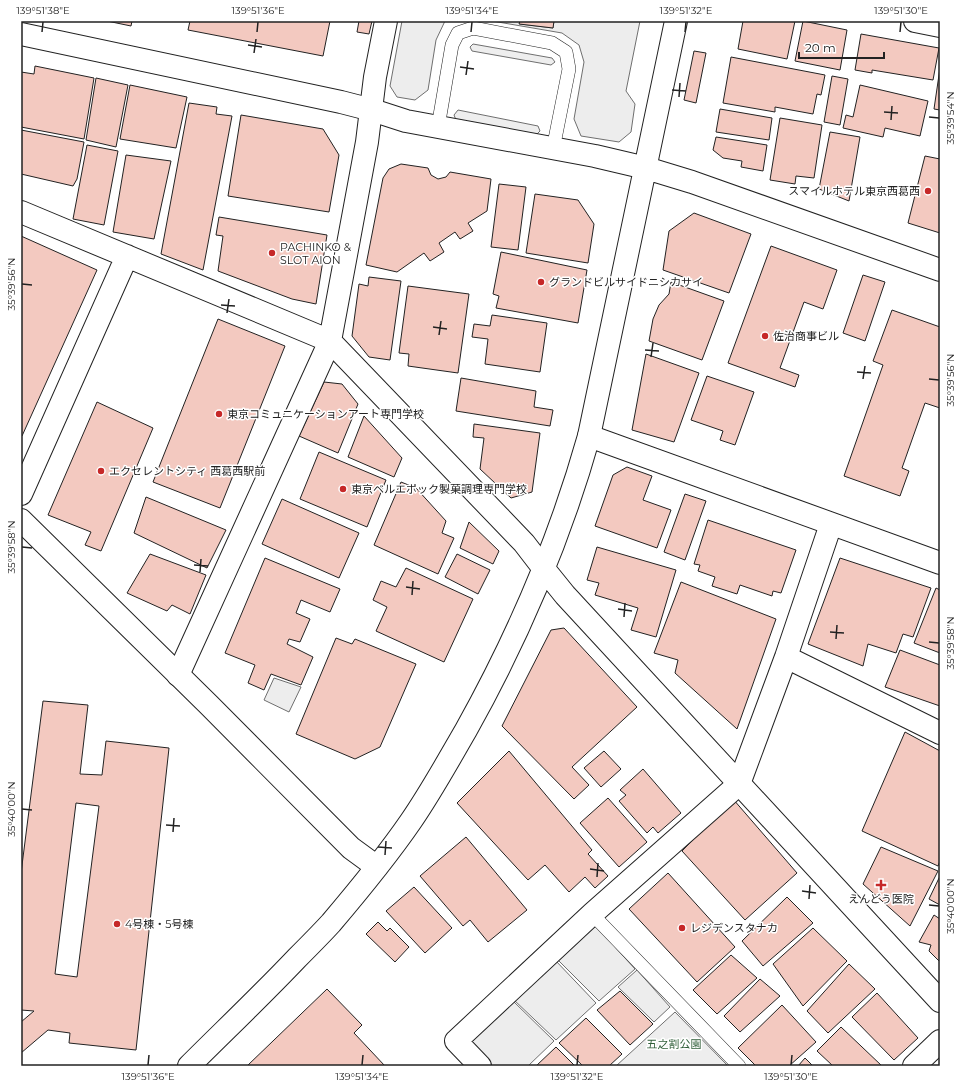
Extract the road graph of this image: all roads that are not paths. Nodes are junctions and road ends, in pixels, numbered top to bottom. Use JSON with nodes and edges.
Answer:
{"nodes":[{"id":1,"x":386,"y":21,"type":"edge"},
{"id":2,"x":676,"y":21,"type":"edge"},
{"id":3,"x":915,"y":21,"type":"edge"},
{"id":4,"x":940,"y":26,"type":"edge"},
{"id":5,"x":21,"y":34,"type":"edge"},
{"id":6,"x":372,"y":110,"type":"junction"},
{"id":7,"x":438,"y":126,"type":"junction"},
{"id":8,"x":554,"y":149,"type":"junction"},
{"id":9,"x":646,"y":168,"type":"junction"},
{"id":10,"x":21,"y":212,"type":"edge"},
{"id":11,"x":127,"y":256,"type":"junction"},
{"id":12,"x":940,"y":270,"type":"edge"},
{"id":13,"x":330,"y":341,"type":"junction"},
{"id":14,"x":589,"y":436,"type":"junction"},
{"id":15,"x":21,"y":494,"type":"edge"},
{"id":16,"x":21,"y":520,"type":"edge"},
{"id":17,"x":831,"y":524,"type":"junction"},
{"id":18,"x":940,"y":563,"type":"edge"},
{"id":19,"x":544,"y":569,"type":"junction"},
{"id":20,"x":786,"y":657,"type":"junction"},
{"id":21,"x":178,"y":675,"type":"junction"},
{"id":22,"x":940,"y":733,"type":"edge"},
{"id":23,"x":739,"y":784,"type":"junction"},
{"id":24,"x":377,"y":867,"type":"junction"},
{"id":25,"x":592,"y":914,"type":"junction"},
{"id":26,"x":940,"y":1001,"type":"edge"},
{"id":27,"x":940,"y":1041,"type":"edge"},
{"id":28,"x":189,"y":1066,"type":"edge"},
{"id":29,"x":480,"y":1066,"type":"edge"},
{"id":30,"x":739,"y":1066,"type":"edge"},
{"id":31,"x":914,"y":1066,"type":"edge"}],
"edges":[{"from":1,"to":6,"type":"street"},
{"from":2,"to":9,"type":"street"},
{"from":3,"to":4,"type":"street"},
{"from":5,"to":6,"type":"street"},
{"from":6,"to":7,"type":"street"},
{"from":6,"to":13,"type":"street"},
{"from":7,"to":8,"type":"street"},
{"from":7,"to":8,"type":"lane"},
{"from":8,"to":9,"type":"street"},
{"from":9,"to":12,"type":"street"},
{"from":9,"to":14,"type":"street"},
{"from":10,"to":11,"type":"street"},
{"from":11,"to":13,"type":"street"},
{"from":11,"to":15,"type":"street"},
{"from":13,"to":19,"type":"street"},
{"from":13,"to":21,"type":"street"},
{"from":14,"to":17,"type":"street"},
{"from":14,"to":19,"type":"street"},
{"from":16,"to":21,"type":"street"},
{"from":17,"to":18,"type":"street"},
{"from":17,"to":20,"type":"street"},
{"from":19,"to":23,"type":"street"},
{"from":19,"to":24,"type":"street"},
{"from":20,"to":22,"type":"street"},
{"from":20,"to":23,"type":"street"},
{"from":21,"to":24,"type":"street"},
{"from":23,"to":25,"type":"street"},
{"from":23,"to":26,"type":"street"},
{"from":24,"to":28,"type":"street"},
{"from":25,"to":29,"type":"street"},
{"from":25,"to":30,"type":"lane"},
{"from":27,"to":31,"type":"street"}]}
